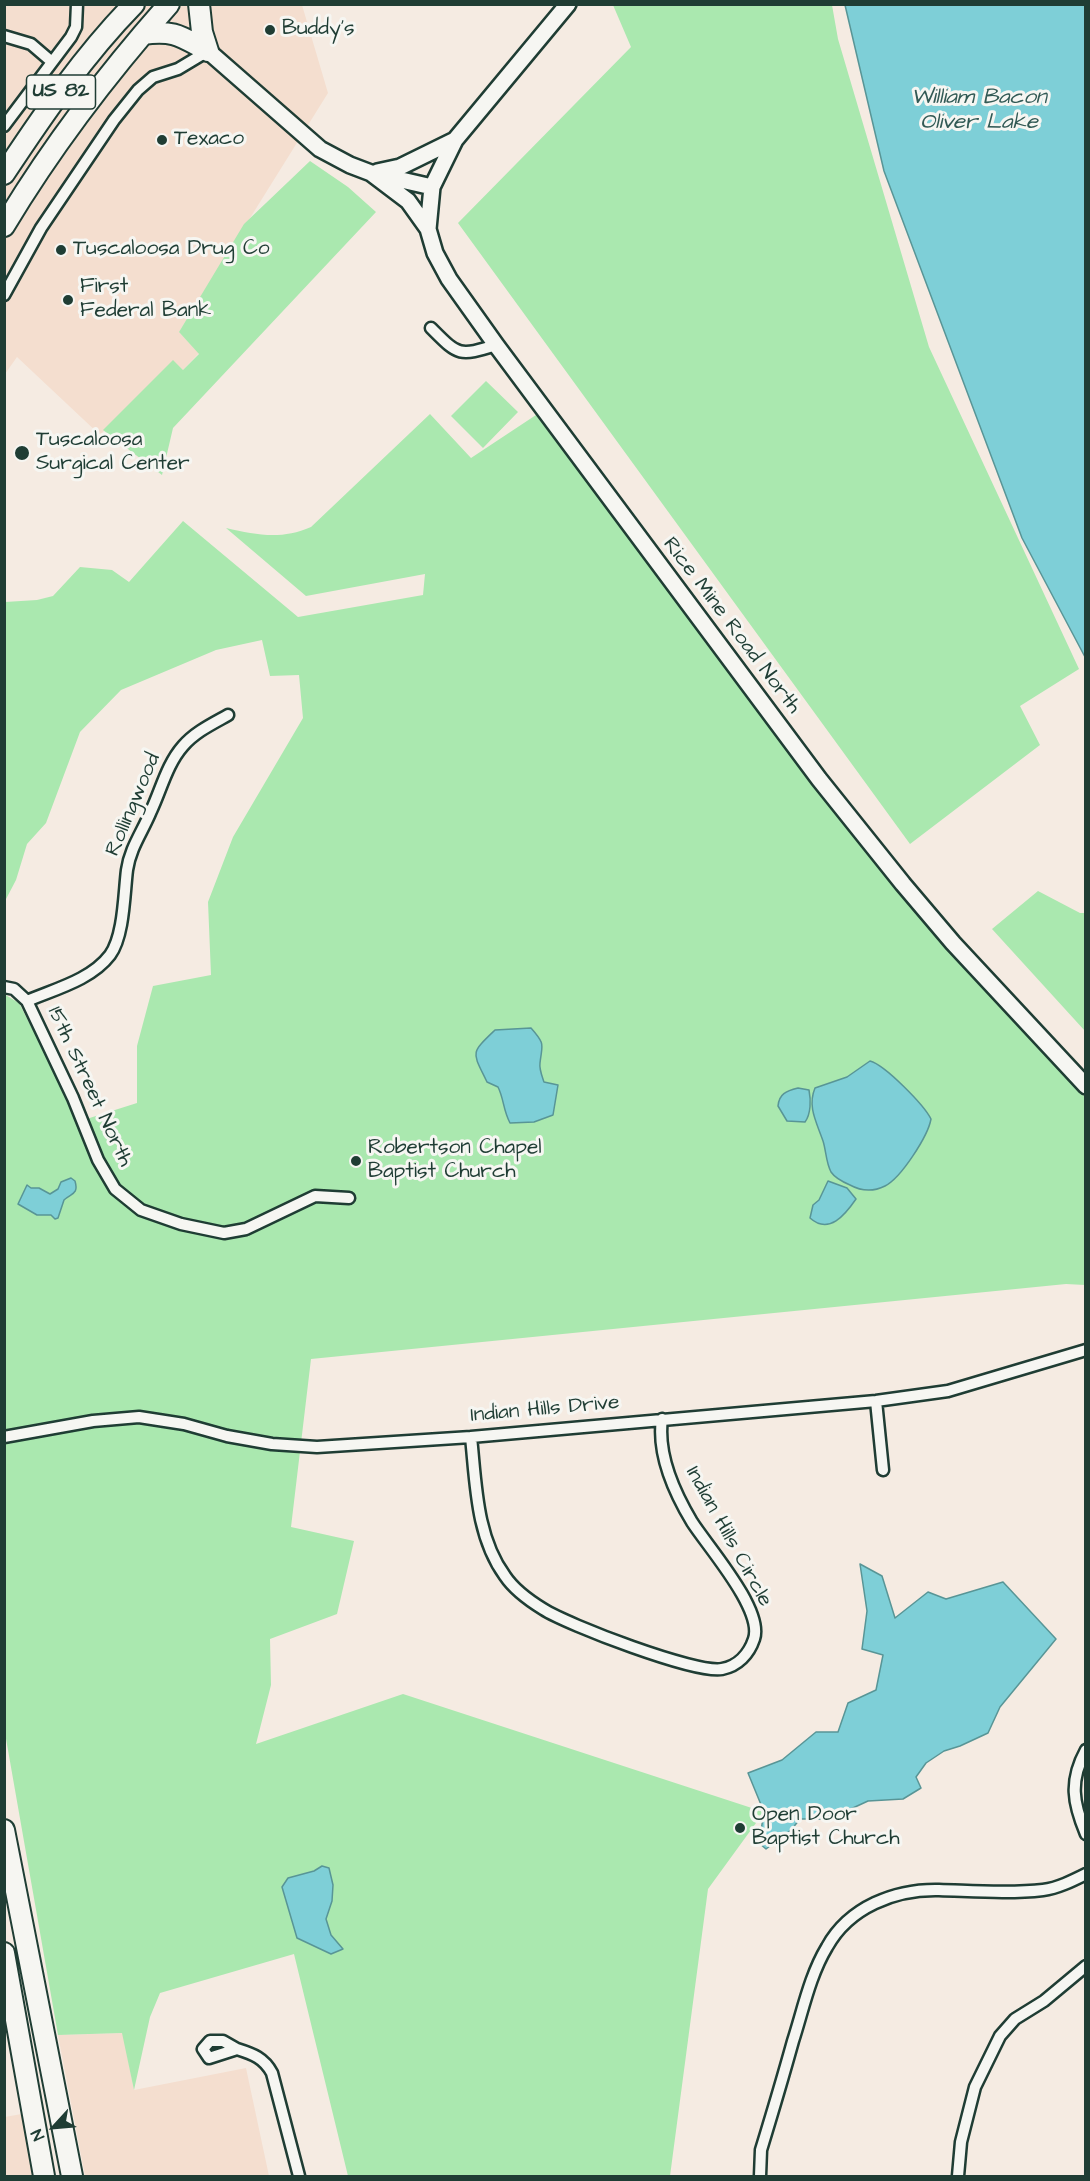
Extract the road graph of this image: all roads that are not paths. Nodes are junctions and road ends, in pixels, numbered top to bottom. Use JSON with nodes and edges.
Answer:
{"nodes":[{"id":1,"x":77,"y":4,"type":"edge"},
{"id":2,"x":169,"y":4,"type":"edge"},
{"id":3,"x":186,"y":4,"type":"edge"},
{"id":4,"x":199,"y":4,"type":"edge"},
{"id":5,"x":568,"y":4,"type":"edge"},
{"id":6,"x":129,"y":8,"type":"edge"},
{"id":7,"x":202,"y":32,"type":"junction"},
{"id":8,"x":142,"y":34,"type":"junction"},
{"id":9,"x":4,"y":36,"type":"edge"},
{"id":10,"x":208,"y":51,"type":"junction"},
{"id":11,"x":52,"y":62,"type":"junction"},
{"id":12,"x":4,"y":126,"type":"edge"},
{"id":13,"x":454,"y":141,"type":"junction"},
{"id":14,"x":371,"y":173,"type":"junction"},
{"id":15,"x":4,"y":174,"type":"edge"},
{"id":16,"x":432,"y":187,"type":"junction"},
{"id":17,"x":4,"y":226,"type":"edge"},
{"id":18,"x":428,"y":229,"type":"junction"},
{"id":19,"x":4,"y":295,"type":"edge"},
{"id":20,"x":431,"y":328,"type":"dead end"},
{"id":21,"x":496,"y":345,"type":"junction"},
{"id":22,"x":228,"y":715,"type":"dead end"},
{"id":23,"x":4,"y":987,"type":"edge"},
{"id":24,"x":27,"y":1001,"type":"junction"},
{"id":25,"x":1086,"y":1086,"type":"edge"},
{"id":26,"x":349,"y":1198,"type":"dead end"},
{"id":27,"x":1086,"y":1350,"type":"edge"},
{"id":28,"x":876,"y":1401,"type":"junction"},
{"id":29,"x":662,"y":1419,"type":"junction"},
{"id":30,"x":4,"y":1437,"type":"edge"},
{"id":31,"x":471,"y":1437,"type":"junction"},
{"id":32,"x":883,"y":1470,"type":"dead end"},
{"id":33,"x":1086,"y":1750,"type":"edge"},
{"id":34,"x":4,"y":1830,"type":"edge"},
{"id":35,"x":1086,"y":1834,"type":"edge"},
{"id":36,"x":1086,"y":1874,"type":"edge"},
{"id":37,"x":4,"y":1953,"type":"edge"},
{"id":38,"x":1086,"y":1966,"type":"edge"},
{"id":39,"x":237,"y":2049,"type":"dead end"},
{"id":40,"x":34,"y":2119,"type":"junction"},
{"id":41,"x":66,"y":2146,"type":"junction"},
{"id":42,"x":44,"y":2176,"type":"edge"},
{"id":43,"x":72,"y":2176,"type":"edge"},
{"id":44,"x":299,"y":2176,"type":"edge"},
{"id":45,"x":760,"y":2176,"type":"edge"},
{"id":46,"x":958,"y":2176,"type":"edge"}],
"edges":[{"from":1,"to":11,"type":"street"},
{"from":2,"to":8,"type":"highway","number":"US 82"},
{"from":3,"to":7,"type":"highway"},
{"from":4,"to":7,"type":"highway"},
{"from":5,"to":13,"type":"main road"},
{"from":6,"to":15,"type":"highway","number":"US 82"},
{"from":7,"to":10,"type":"highway"},
{"from":8,"to":10,"type":"highway"},
{"from":8,"to":17,"type":"highway","number":"US 82"},
{"from":9,"to":11,"type":"street"},
{"from":10,"to":14,"type":"main road","name":"Rice Mine Road North"},
{"from":10,"to":19,"type":"street"},
{"from":11,"to":12,"type":"street"},
{"from":13,"to":14,"type":"main road"},
{"from":13,"to":16,"type":"main road"},
{"from":14,"to":16,"type":"main road","name":"Rice Mine Road North"},
{"from":14,"to":18,"type":"main road","name":"Rice Mine Road North"},
{"from":16,"to":18,"type":"main road"},
{"from":18,"to":21,"type":"main road","name":"Rice Mine Road North"},
{"from":20,"to":21,"type":"street"},
{"from":21,"to":25,"type":"main road","name":"Rice Mine Road North"},
{"from":22,"to":24,"type":"street","name":"Rollingwood"},
{"from":23,"to":24,"type":"street"},
{"from":24,"to":26,"type":"street","name":"15th Street North"},
{"from":27,"to":28,"type":"street","name":"Indian Hills Drive"},
{"from":28,"to":29,"type":"street","name":"Indian Hills Drive"},
{"from":28,"to":32,"type":"street"},
{"from":29,"to":31,"type":"street","name":"Indian Hills Drive"},
{"from":29,"to":31,"type":"street","name":"Indian Hills Circle"},
{"from":30,"to":31,"type":"street","name":"Indian Hills Drive"},
{"from":33,"to":35,"type":"street"},
{"from":34,"to":41,"type":"highway"},
{"from":36,"to":45,"type":"street"},
{"from":37,"to":40,"type":"highway"},
{"from":38,"to":46,"type":"street"},
{"from":39,"to":44,"type":"street"},
{"from":40,"to":41,"type":"highway"},
{"from":40,"to":42,"type":"highway"},
{"from":41,"to":43,"type":"highway"}]}
